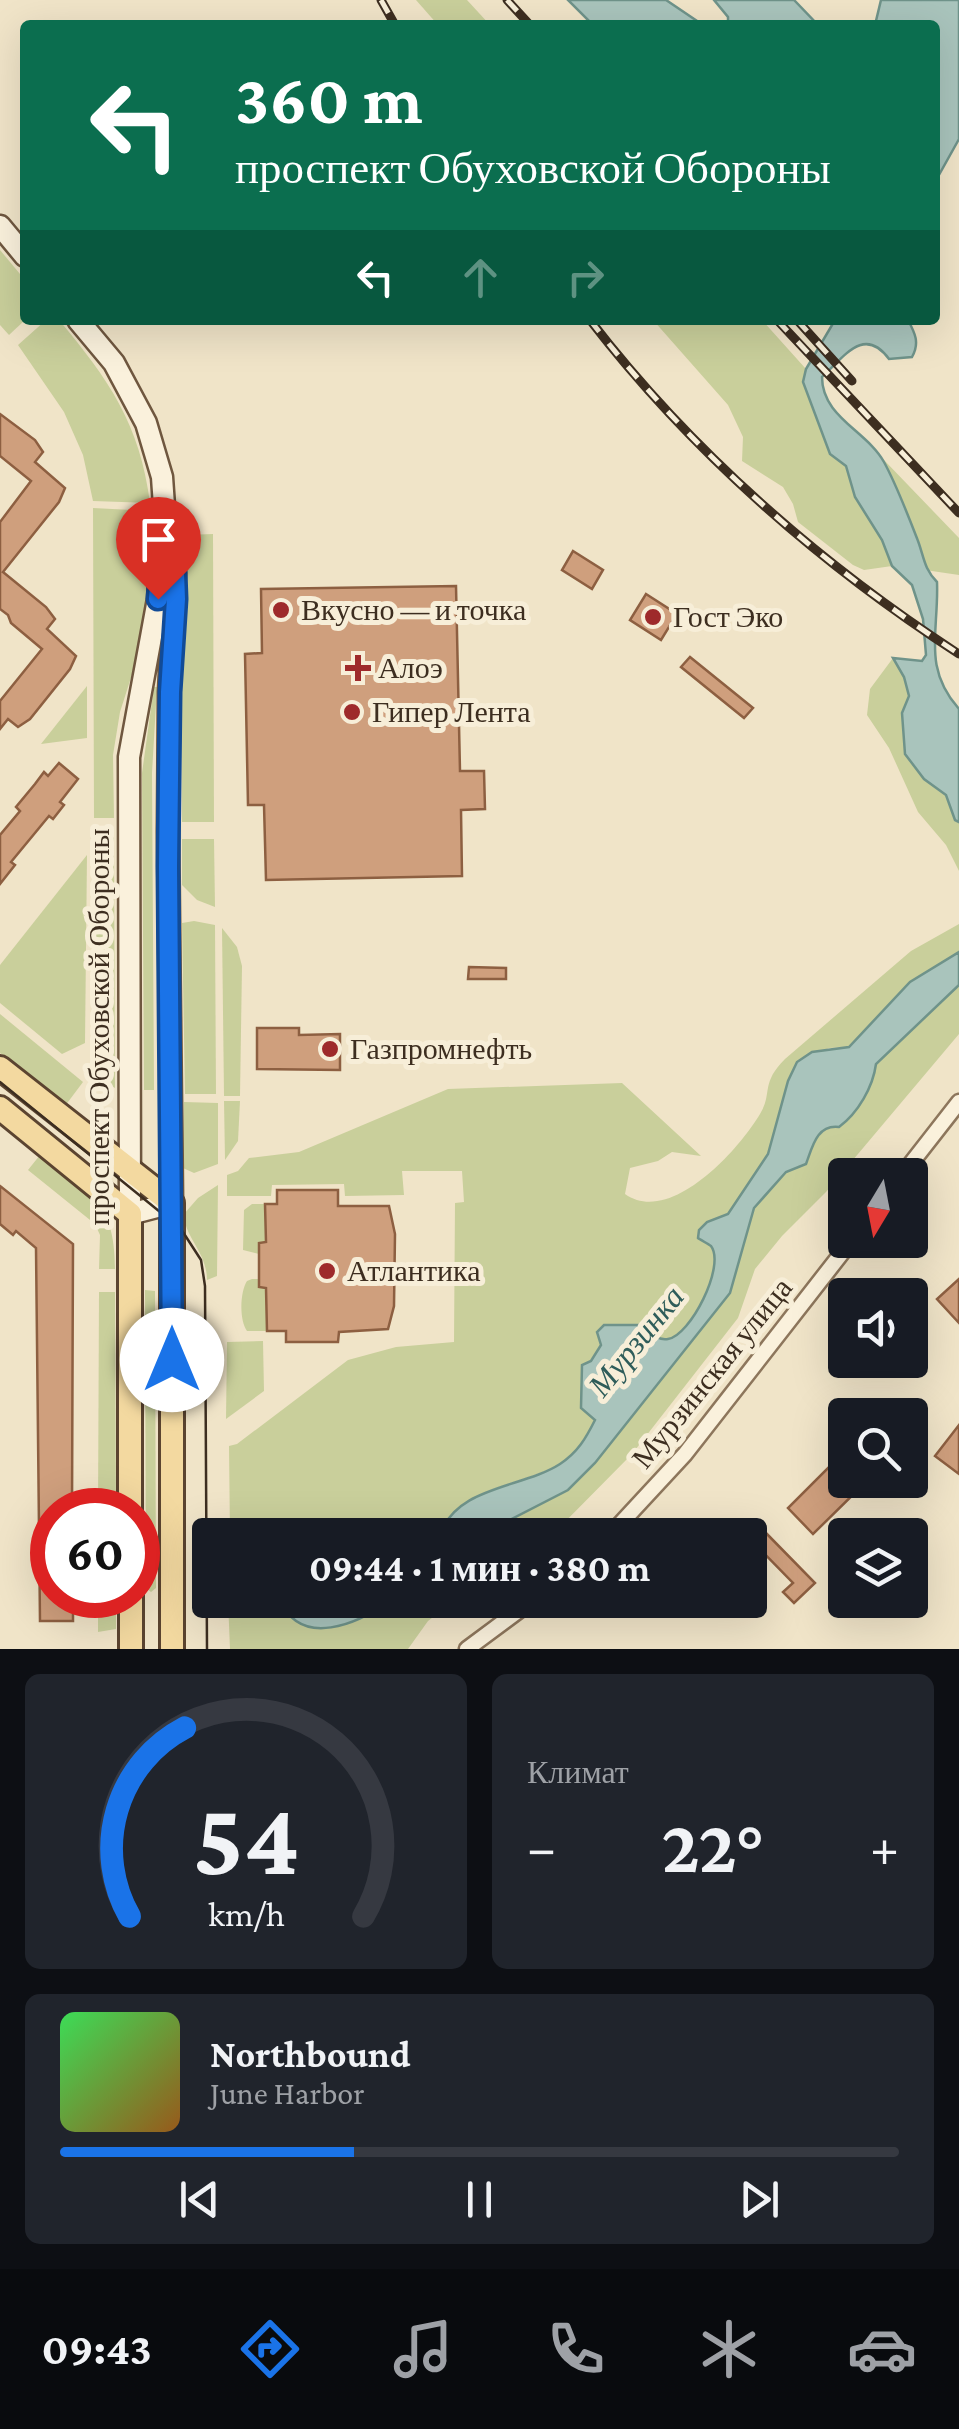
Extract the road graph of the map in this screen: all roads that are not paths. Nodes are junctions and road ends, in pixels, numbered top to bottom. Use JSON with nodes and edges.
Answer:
{"nodes":[{"id":1,"x":0,"y":226,"type":"edge"},
{"id":2,"x":20,"y":250,"type":"edge"},
{"id":3,"x":82,"y":325,"type":"edge"},
{"id":4,"x":168,"y":548,"type":"junction"},
{"id":5,"x":0,"y":1068,"type":"edge"},
{"id":6,"x":959,"y":1102,"type":"edge"},
{"id":7,"x":0,"y":1108,"type":"edge"},
{"id":8,"x":915,"y":1158,"type":"edge"},
{"id":9,"x":130,"y":1171,"type":"junction"},
{"id":10,"x":172,"y":1202,"type":"junction"},
{"id":11,"x":130,"y":1214,"type":"junction"},
{"id":12,"x":838,"y":1258,"type":"edge"},
{"id":13,"x":130,"y":1488,"type":"edge"},
{"id":14,"x":626,"y":1518,"type":"edge"},
{"id":15,"x":160,"y":1598,"type":"edge"},
{"id":16,"x":172,"y":1599,"type":"junction"},
{"id":17,"x":131,"y":1618,"type":"edge"},
{"id":18,"x":510,"y":1618,"type":"edge"},
{"id":19,"x":130,"y":1649,"type":"edge"},
{"id":20,"x":172,"y":1649,"type":"edge"},
{"id":21,"x":468,"y":1649,"type":"edge"}],
"edges":[{"from":1,"to":2,"type":"street"},
{"from":3,"to":4,"type":"street","name":"проспект Обуховской Обороны"},
{"from":4,"to":9,"type":"street","name":"проспект Обуховской Обороны"},
{"from":4,"to":10,"type":"street","name":"проспект Обуховской Обороны"},
{"from":5,"to":9,"type":"main road"},
{"from":6,"to":8,"type":"street"},
{"from":7,"to":11,"type":"main road"},
{"from":9,"to":10,"type":"main road"},
{"from":9,"to":11,"type":"street","name":"проспект Обуховской Обороны"},
{"from":10,"to":11,"type":"street"},
{"from":10,"to":16,"type":"main road","name":"проспект Обуховской Обороны"},
{"from":11,"to":13,"type":"main road","name":"проспект Обуховской Обороны"},
{"from":12,"to":14,"type":"street","name":"Мурзинская улица"},
{"from":15,"to":16,"type":"main road"},
{"from":16,"to":20,"type":"main road","name":"проспект Обуховской Обороны"},
{"from":17,"to":19,"type":"main road"},
{"from":18,"to":21,"type":"street"}]}
